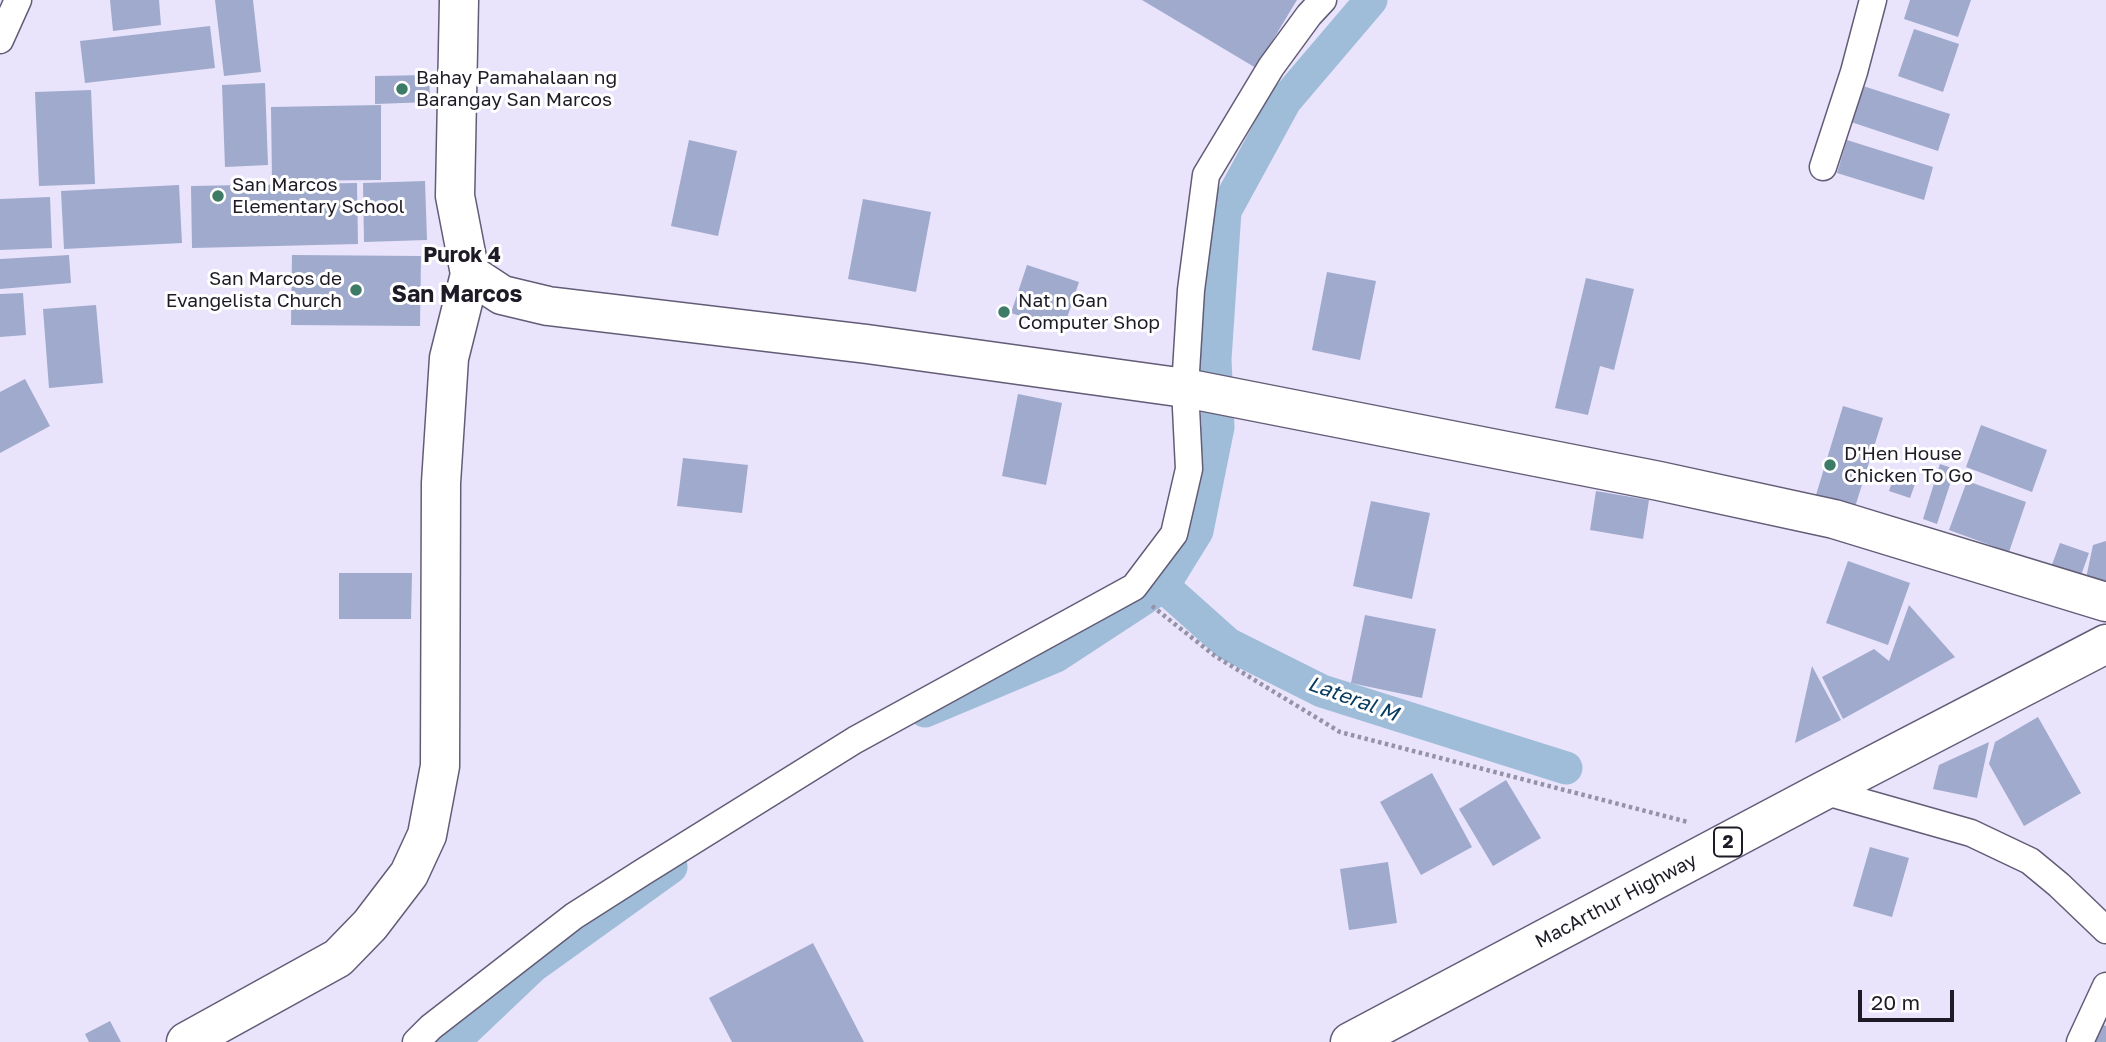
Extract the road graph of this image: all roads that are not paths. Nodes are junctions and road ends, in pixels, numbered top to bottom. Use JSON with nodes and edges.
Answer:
{"nodes":[{"id":1,"x":18,"y":0,"type":"edge"},
{"id":2,"x":459,"y":0,"type":"edge"},
{"id":3,"x":1323,"y":0,"type":"edge"},
{"id":4,"x":1872,"y":0,"type":"edge"},
{"id":5,"x":0,"y":40,"type":"edge"},
{"id":6,"x":1823,"y":167,"type":"dead end"},
{"id":7,"x":470,"y":274,"type":"junction"},
{"id":8,"x":1206,"y":393,"type":"junction"},
{"id":9,"x":2106,"y":602,"type":"edge"},
{"id":10,"x":2106,"y":644,"type":"edge"},
{"id":11,"x":1823,"y":791,"type":"junction"},
{"id":12,"x":2106,"y":930,"type":"edge"},
{"id":13,"x":2106,"y":986,"type":"edge"},
{"id":14,"x":186,"y":1042,"type":"edge"},
{"id":15,"x":416,"y":1042,"type":"edge"},
{"id":16,"x":1350,"y":1042,"type":"edge"},
{"id":17,"x":2080,"y":1042,"type":"edge"}],
"edges":[{"from":1,"to":5,"type":"street"},
{"from":2,"to":7,"type":"main road"},
{"from":3,"to":8,"type":"street"},
{"from":4,"to":6,"type":"street"},
{"from":7,"to":8,"type":"main road"},
{"from":7,"to":14,"type":"main road"},
{"from":8,"to":9,"type":"main road"},
{"from":8,"to":15,"type":"street"},
{"from":10,"to":11,"type":"main road","name":"MacArthur Highway","number":"2"},
{"from":11,"to":12,"type":"street"},
{"from":11,"to":16,"type":"main road","name":"MacArthur Highway","number":"2"},
{"from":13,"to":17,"type":"street"}]}
